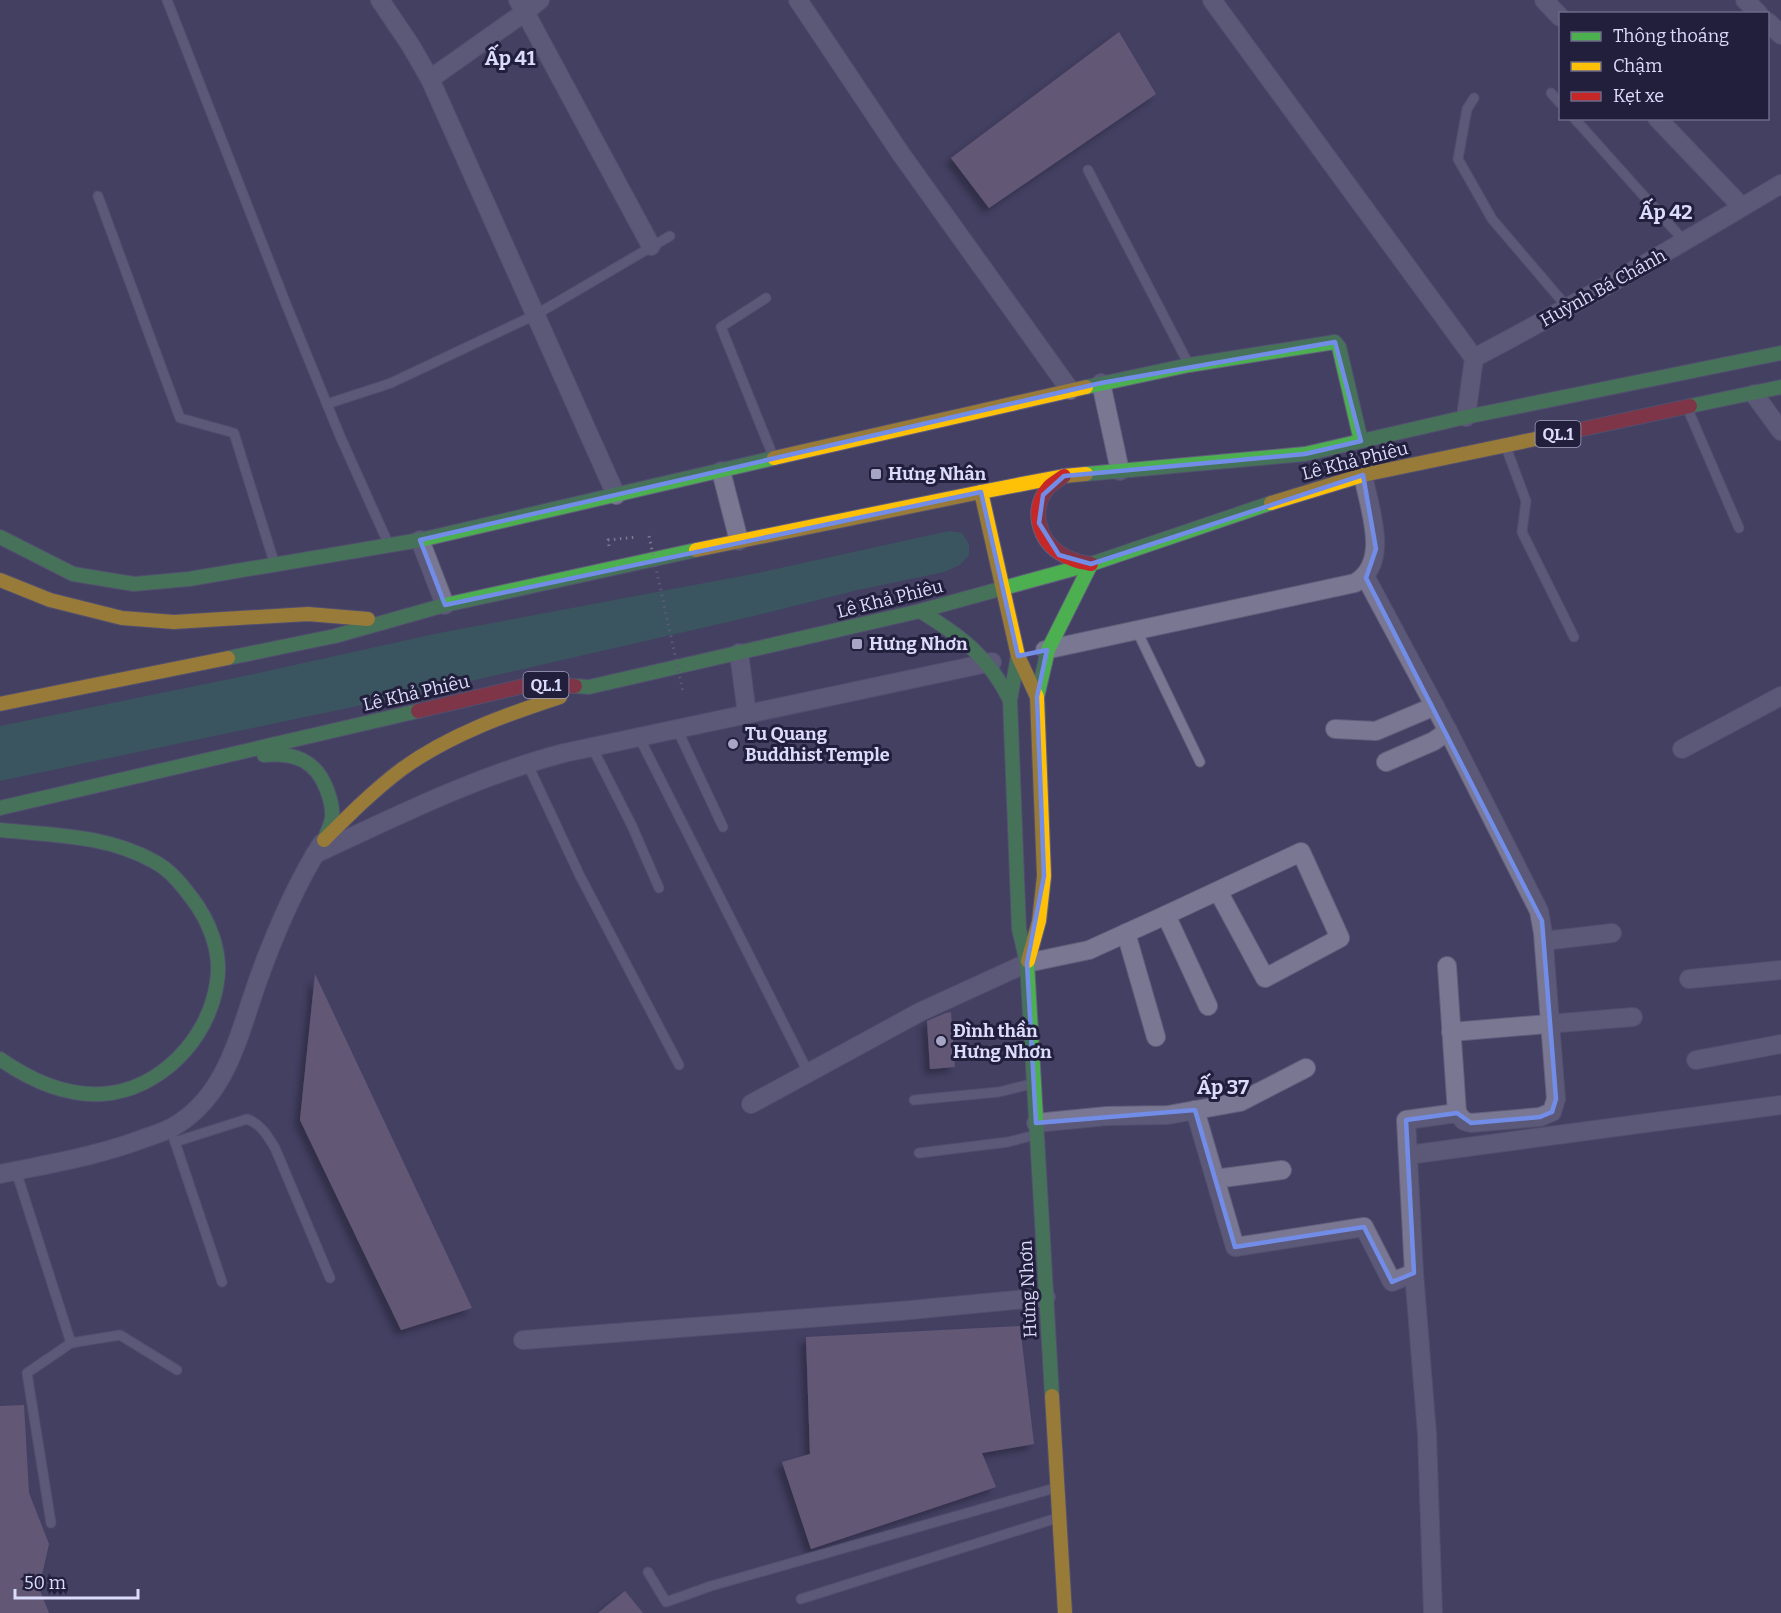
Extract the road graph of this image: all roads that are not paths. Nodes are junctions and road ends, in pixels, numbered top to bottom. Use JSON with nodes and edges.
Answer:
{"nodes":[{"id":1,"x":167,"y":0,"type":"edge"},
{"id":2,"x":380,"y":0,"type":"edge"},
{"id":3,"x":540,"y":0,"type":"edge"},
{"id":4,"x":798,"y":0,"type":"edge"},
{"id":5,"x":1212,"y":0,"type":"edge"},
{"id":6,"x":1544,"y":0,"type":"edge"},
{"id":7,"x":1745,"y":0,"type":"edge"},
{"id":8,"x":522,"y":6,"type":"edge"},
{"id":9,"x":1757,"y":12,"type":"edge"},
{"id":10,"x":1559,"y":16,"type":"edge"},
{"id":11,"x":1769,"y":24,"type":"edge"},
{"id":12,"x":1781,"y":35,"type":"edge"},
{"id":13,"x":430,"y":79,"type":"junction"},
{"id":14,"x":1551,"y":93,"type":"dead end"},
{"id":15,"x":1474,"y":98,"type":"dead end"},
{"id":16,"x":1559,"y":103,"type":"edge"},
{"id":17,"x":1576,"y":120,"type":"edge"},
{"id":18,"x":1659,"y":120,"type":"edge"},
{"id":19,"x":1088,"y":170,"type":"dead end"},
{"id":20,"x":1781,"y":184,"type":"edge"},
{"id":21,"x":98,"y":196,"type":"dead end"},
{"id":22,"x":1742,"y":207,"type":"junction"},
{"id":23,"x":670,"y":236,"type":"dead end"},
{"id":24,"x":1685,"y":242,"type":"junction"},
{"id":25,"x":651,"y":246,"type":"junction"},
{"id":26,"x":766,"y":298,"type":"dead end"},
{"id":27,"x":1568,"y":308,"type":"junction"},
{"id":28,"x":537,"y":314,"type":"junction"},
{"id":29,"x":1781,"y":353,"type":"edge"},
{"id":30,"x":1474,"y":358,"type":"junction"},
{"id":31,"x":1189,"y":365,"type":"junction"},
{"id":32,"x":1101,"y":384,"type":"junction"},
{"id":33,"x":1781,"y":387,"type":"edge"},
{"id":34,"x":1070,"y":390,"type":"junction"},
{"id":35,"x":1754,"y":394,"type":"junction"},
{"id":36,"x":327,"y":404,"type":"junction"},
{"id":37,"x":1687,"y":407,"type":"junction"},
{"id":38,"x":1466,"y":417,"type":"junction"},
{"id":39,"x":1781,"y":431,"type":"edge"},
{"id":40,"x":1360,"y":441,"type":"junction"},
{"id":41,"x":1505,"y":445,"type":"junction"},
{"id":42,"x":774,"y":458,"type":"junction"},
{"id":43,"x":721,"y":471,"type":"junction"},
{"id":44,"x":1120,"y":471,"type":"junction"},
{"id":45,"x":1363,"y":475,"type":"junction"},
{"id":46,"x":1064,"y":476,"type":"junction"},
{"id":47,"x":981,"y":492,"type":"junction"},
{"id":48,"x":616,"y":495,"type":"junction"},
{"id":49,"x":1739,"y":528,"type":"dead end"},
{"id":50,"x":0,"y":537,"type":"edge"},
{"id":51,"x":420,"y":540,"type":"junction"},
{"id":52,"x":739,"y":541,"type":"junction"},
{"id":53,"x":389,"y":545,"type":"junction"},
{"id":54,"x":275,"y":564,"type":"junction"},
{"id":55,"x":1091,"y":564,"type":"junction"},
{"id":56,"x":1365,"y":576,"type":"junction"},
{"id":57,"x":0,"y":579,"type":"edge"},
{"id":58,"x":1004,"y":588,"type":"junction"},
{"id":59,"x":445,"y":605,"type":"junction"},
{"id":60,"x":920,"y":611,"type":"junction"},
{"id":61,"x":387,"y":621,"type":"junction"},
{"id":62,"x":1137,"y":631,"type":"junction"},
{"id":63,"x":1574,"y":637,"type":"dead end"},
{"id":64,"x":1048,"y":650,"type":"junction"},
{"id":65,"x":739,"y":653,"type":"junction"},
{"id":66,"x":1018,"y":656,"type":"junction"},
{"id":67,"x":989,"y":662,"type":"junction"},
{"id":68,"x":589,"y":687,"type":"junction"},
{"id":69,"x":1781,"y":696,"type":"edge"},
{"id":70,"x":1037,"y":697,"type":"junction"},
{"id":71,"x":1010,"y":699,"type":"junction"},
{"id":72,"x":0,"y":705,"type":"edge"},
{"id":73,"x":1435,"y":706,"type":"junction"},
{"id":74,"x":747,"y":714,"type":"junction"},
{"id":75,"x":677,"y":729,"type":"junction"},
{"id":76,"x":1335,"y":729,"type":"dead end"},
{"id":77,"x":1448,"y":731,"type":"junction"},
{"id":78,"x":639,"y":737,"type":"junction"},
{"id":79,"x":592,"y":747,"type":"junction"},
{"id":80,"x":1682,"y":749,"type":"dead end"},
{"id":81,"x":211,"y":759,"type":"junction"},
{"id":82,"x":1200,"y":762,"type":"dead end"},
{"id":83,"x":1386,"y":762,"type":"dead end"},
{"id":84,"x":527,"y":763,"type":"junction"},
{"id":85,"x":0,"y":808,"type":"edge"},
{"id":86,"x":723,"y":827,"type":"dead end"},
{"id":87,"x":0,"y":830,"type":"edge"},
{"id":88,"x":320,"y":847,"type":"junction"},
{"id":89,"x":659,"y":888,"type":"dead end"},
{"id":90,"x":1218,"y":891,"type":"junction"},
{"id":91,"x":1167,"y":915,"type":"junction"},
{"id":92,"x":1126,"y":933,"type":"junction"},
{"id":93,"x":1612,"y":933,"type":"dead end"},
{"id":94,"x":1544,"y":941,"type":"junction"},
{"id":95,"x":1027,"y":963,"type":"junction"},
{"id":96,"x":1447,"y":966,"type":"dead end"},
{"id":97,"x":1781,"y":970,"type":"edge"},
{"id":98,"x":1689,"y":979,"type":"dead end"},
{"id":99,"x":1209,"y":1006,"type":"dead end"},
{"id":100,"x":1633,"y":1017,"type":"dead end"},
{"id":101,"x":1550,"y":1025,"type":"junction"},
{"id":102,"x":1451,"y":1032,"type":"junction"},
{"id":103,"x":1156,"y":1037,"type":"dead end"},
{"id":104,"x":1781,"y":1044,"type":"edge"},
{"id":105,"x":0,"y":1059,"type":"edge"},
{"id":106,"x":1696,"y":1060,"type":"dead end"},
{"id":107,"x":679,"y":1065,"type":"dead end"},
{"id":108,"x":1306,"y":1068,"type":"dead end"},
{"id":109,"x":808,"y":1072,"type":"junction"},
{"id":110,"x":1034,"y":1084,"type":"junction"},
{"id":111,"x":914,"y":1100,"type":"dead end"},
{"id":112,"x":751,"y":1104,"type":"dead end"},
{"id":113,"x":1781,"y":1105,"type":"edge"},
{"id":114,"x":1195,"y":1110,"type":"junction"},
{"id":115,"x":1457,"y":1113,"type":"junction"},
{"id":116,"x":1036,"y":1128,"type":"junction"},
{"id":117,"x":173,"y":1135,"type":"junction"},
{"id":118,"x":919,"y":1153,"type":"dead end"},
{"id":119,"x":1408,"y":1155,"type":"junction"},
{"id":120,"x":1282,"y":1170,"type":"dead end"},
{"id":121,"x":8,"y":1173,"type":"edge"},
{"id":122,"x":1215,"y":1179,"type":"junction"},
{"id":123,"x":1411,"y":1274,"type":"junction"},
{"id":124,"x":330,"y":1278,"type":"dead end"},
{"id":125,"x":222,"y":1282,"type":"dead end"},
{"id":126,"x":1046,"y":1297,"type":"junction"},
{"id":127,"x":523,"y":1340,"type":"dead end"},
{"id":128,"x":71,"y":1343,"type":"junction"},
{"id":129,"x":177,"y":1370,"type":"dead end"},
{"id":130,"x":1058,"y":1487,"type":"junction"},
{"id":131,"x":1060,"y":1518,"type":"junction"},
{"id":132,"x":51,"y":1523,"type":"dead end"},
{"id":133,"x":648,"y":1572,"type":"dead end"},
{"id":134,"x":801,"y":1599,"type":"dead end"},
{"id":135,"x":1065,"y":1613,"type":"edge"},
{"id":136,"x":1433,"y":1613,"type":"edge"}],
"edges":[{"from":1,"to":36,"type":"lane"},
{"from":2,"to":13,"type":"street"},
{"from":3,"to":8,"type":"street"},
{"from":4,"to":34,"type":"street"},
{"from":5,"to":30,"type":"street"},
{"from":6,"to":10,"type":"street"},
{"from":7,"to":9,"type":"street"},
{"from":8,"to":13,"type":"street"},
{"from":8,"to":25,"type":"street"},
{"from":11,"to":12,"type":"street"},
{"from":13,"to":28,"type":"street"},
{"from":14,"to":16,"type":"lane"},
{"from":15,"to":27,"type":"lane"},
{"from":17,"to":24,"type":"lane"},
{"from":18,"to":22,"type":"street"},
{"from":19,"to":31,"type":"lane"},
{"from":20,"to":22,"type":"street","name":"Huỳnh Bá Chánh"},
{"from":21,"to":54,"type":"lane"},
{"from":22,"to":24,"type":"street","name":"Huỳnh Bá Chánh"},
{"from":23,"to":25,"type":"lane"},
{"from":24,"to":27,"type":"street","name":"Huỳnh Bá Chánh"},
{"from":25,"to":28,"type":"lane"},
{"from":26,"to":42,"type":"lane"},
{"from":27,"to":30,"type":"street","name":"Huỳnh Bá Chánh"},
{"from":28,"to":36,"type":"lane"},
{"from":28,"to":48,"type":"street"},
{"from":29,"to":38,"type":"main road","name":"Lê Khả Phiêu","number":"QL.1"},
{"from":30,"to":38,"type":"street"},
{"from":31,"to":32,"type":"main road"},
{"from":31,"to":40,"type":"main road"},
{"from":32,"to":34,"type":"main road"},
{"from":32,"to":44,"type":"street"},
{"from":33,"to":35,"type":"main road","name":"Lê Khả Phiêu","number":"QL.1"},
{"from":34,"to":42,"type":"main road"},
{"from":35,"to":37,"type":"main road","name":"Lê Khả Phiêu","number":"QL.1"},
{"from":35,"to":39,"type":"street"},
{"from":36,"to":53,"type":"lane"},
{"from":37,"to":41,"type":"main road","name":"Lê Khả Phiêu","number":"QL.1"},
{"from":37,"to":49,"type":"lane"},
{"from":38,"to":40,"type":"main road","name":"Lê Khả Phiêu","number":"QL.1"},
{"from":40,"to":44,"type":"main road","name":"Lê Khả Phiêu","number":"QL.1"},
{"from":41,"to":45,"type":"main road","name":"Lê Khả Phiêu","number":"QL.1"},
{"from":41,"to":63,"type":"lane"},
{"from":42,"to":43,"type":"main road"},
{"from":43,"to":48,"type":"main road"},
{"from":43,"to":52,"type":"street"},
{"from":44,"to":46,"type":"main road","name":"Lê Khả Phiêu","number":"QL.1"},
{"from":45,"to":55,"type":"main road","name":"Lê Khả Phiêu","number":"QL.1"},
{"from":45,"to":56,"type":"street"},
{"from":46,"to":47,"type":"main road","name":"Lê Khả Phiêu","number":"QL.1"},
{"from":46,"to":55,"type":"main road"},
{"from":47,"to":52,"type":"main road","name":"Lê Khả Phiêu","number":"QL.1"},
{"from":47,"to":58,"type":"main road","name":"Hưng Nhơn"},
{"from":48,"to":51,"type":"main road"},
{"from":50,"to":54,"type":"main road"},
{"from":51,"to":53,"type":"main road"},
{"from":51,"to":59,"type":"street"},
{"from":52,"to":59,"type":"main road","name":"Lê Khả Phiêu","number":"QL.1"},
{"from":53,"to":54,"type":"main road"},
{"from":55,"to":58,"type":"main road","name":"Lê Khả Phiêu","number":"QL.1"},
{"from":55,"to":64,"type":"main road"},
{"from":56,"to":62,"type":"street"},
{"from":56,"to":73,"type":"street"},
{"from":57,"to":61,"type":"main road"},
{"from":58,"to":60,"type":"main road","name":"Lê Khả Phiêu","number":"QL.1"},
{"from":58,"to":66,"type":"main road","name":"Hưng Nhơn"},
{"from":59,"to":61,"type":"main road","name":"Lê Khả Phiêu","number":"QL.1"},
{"from":60,"to":65,"type":"main road","name":"Lê Khả Phiêu","number":"QL.1"},
{"from":60,"to":67,"type":"main road"},
{"from":61,"to":72,"type":"main road","name":"Lê Khả Phiêu","number":"QL.1"},
{"from":62,"to":64,"type":"street"},
{"from":62,"to":82,"type":"lane"},
{"from":64,"to":66,"type":"street"},
{"from":64,"to":70,"type":"main road"},
{"from":65,"to":68,"type":"main road","name":"Lê Khả Phiêu","number":"QL.1"},
{"from":65,"to":74,"type":"street"},
{"from":66,"to":67,"type":"street"},
{"from":66,"to":70,"type":"main road","name":"Hưng Nhơn"},
{"from":66,"to":71,"type":"main road","name":"Hưng Nhơn"},
{"from":67,"to":71,"type":"main road"},
{"from":67,"to":74,"type":"street"},
{"from":68,"to":81,"type":"main road","name":"Lê Khả Phiêu","number":"QL.1"},
{"from":68,"to":88,"type":"main road"},
{"from":69,"to":80,"type":"street"},
{"from":70,"to":95,"type":"main road","name":"Hưng Nhơn"},
{"from":71,"to":95,"type":"main road","name":"Hưng Nhơn"},
{"from":73,"to":76,"type":"street"},
{"from":73,"to":77,"type":"street"},
{"from":74,"to":75,"type":"street"},
{"from":75,"to":78,"type":"street"},
{"from":75,"to":86,"type":"lane"},
{"from":77,"to":83,"type":"street"},
{"from":77,"to":94,"type":"street"},
{"from":78,"to":79,"type":"street"},
{"from":78,"to":109,"type":"lane"},
{"from":79,"to":84,"type":"street"},
{"from":79,"to":89,"type":"lane"},
{"from":81,"to":85,"type":"main road","name":"Lê Khả Phiêu","number":"QL.1"},
{"from":81,"to":88,"type":"main road"},
{"from":84,"to":88,"type":"street"},
{"from":84,"to":107,"type":"lane"},
{"from":87,"to":105,"type":"main road"},
{"from":88,"to":117,"type":"street"},
{"from":90,"to":90,"type":"street"},
{"from":90,"to":91,"type":"street"},
{"from":91,"to":92,"type":"street"},
{"from":91,"to":99,"type":"street"},
{"from":92,"to":95,"type":"street"},
{"from":92,"to":103,"type":"street"},
{"from":93,"to":94,"type":"street"},
{"from":94,"to":101,"type":"street"},
{"from":95,"to":109,"type":"street"},
{"from":95,"to":110,"type":"main road","name":"Hưng Nhơn"},
{"from":96,"to":102,"type":"street"},
{"from":97,"to":98,"type":"street"},
{"from":100,"to":101,"type":"street"},
{"from":101,"to":102,"type":"street"},
{"from":101,"to":115,"type":"street"},
{"from":102,"to":115,"type":"street"},
{"from":104,"to":106,"type":"street"},
{"from":108,"to":114,"type":"street"},
{"from":109,"to":112,"type":"street"},
{"from":110,"to":111,"type":"lane"},
{"from":110,"to":116,"type":"main road","name":"Hưng Nhơn"},
{"from":113,"to":119,"type":"street"},
{"from":114,"to":116,"type":"street"},
{"from":114,"to":122,"type":"street"},
{"from":115,"to":119,"type":"street"},
{"from":116,"to":118,"type":"lane"},
{"from":116,"to":126,"type":"main road","name":"Hưng Nhơn"},
{"from":117,"to":121,"type":"street"},
{"from":117,"to":124,"type":"lane"},
{"from":117,"to":125,"type":"lane"},
{"from":119,"to":123,"type":"street"},
{"from":120,"to":122,"type":"street"},
{"from":121,"to":128,"type":"lane"},
{"from":122,"to":123,"type":"street"},
{"from":123,"to":136,"type":"street"},
{"from":126,"to":127,"type":"street"},
{"from":126,"to":130,"type":"main road","name":"Hưng Nhơn"},
{"from":128,"to":129,"type":"lane"},
{"from":128,"to":132,"type":"lane"},
{"from":130,"to":131,"type":"main road","name":"Hưng Nhơn"},
{"from":130,"to":133,"type":"lane"},
{"from":131,"to":134,"type":"lane"},
{"from":131,"to":135,"type":"main road","name":"Hưng Nhơn"}]}
